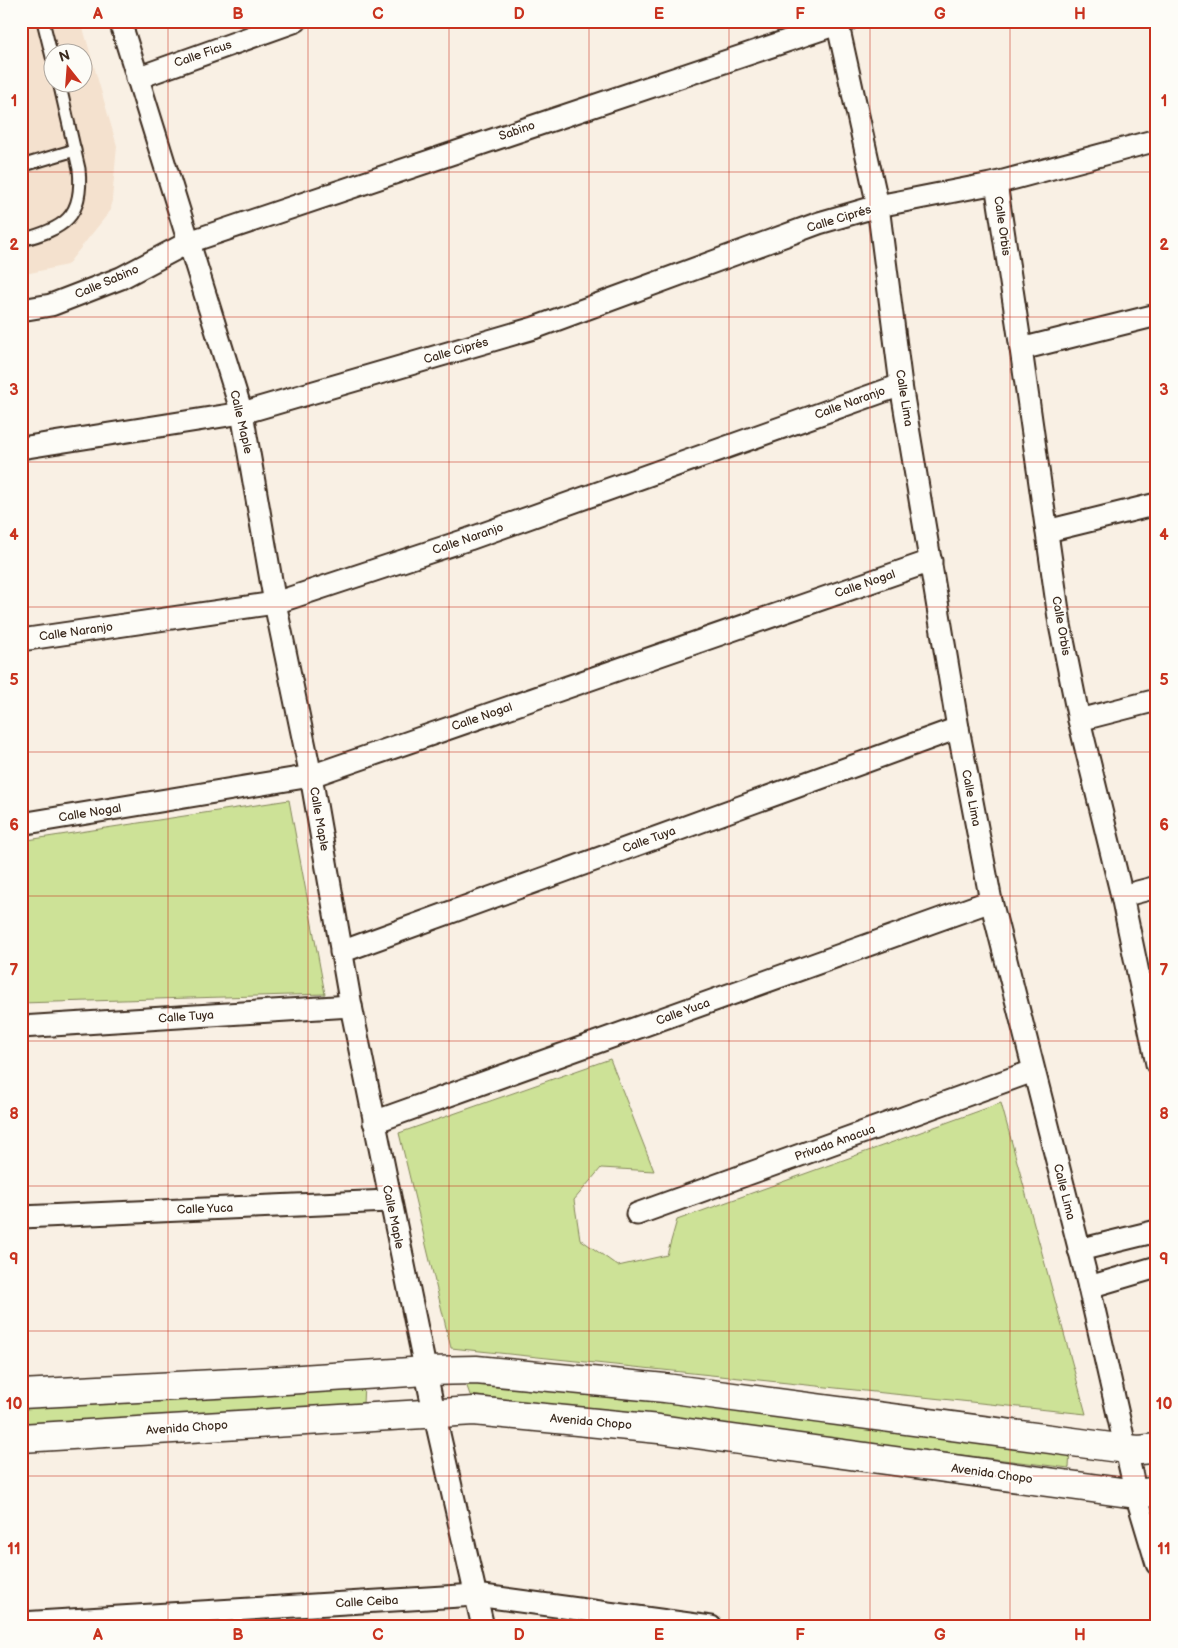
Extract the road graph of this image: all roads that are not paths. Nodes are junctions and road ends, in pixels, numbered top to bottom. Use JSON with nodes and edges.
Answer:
{"nodes":[{"id":1,"x":43,"y":21,"type":"edge"},
{"id":2,"x":120,"y":21,"type":"edge"},
{"id":3,"x":296,"y":21,"type":"edge"},
{"id":4,"x":840,"y":22,"type":"edge"},
{"id":5,"x":48,"y":42,"type":"edge"},
{"id":6,"x":137,"y":78,"type":"junction"},
{"id":7,"x":61,"y":92,"type":"edge"},
{"id":8,"x":1157,"y":140,"type":"edge"},
{"id":9,"x":75,"y":150,"type":"junction"},
{"id":10,"x":21,"y":166,"type":"edge"},
{"id":11,"x":996,"y":183,"type":"junction"},
{"id":12,"x":878,"y":206,"type":"junction"},
{"id":13,"x":21,"y":240,"type":"edge"},
{"id":14,"x":189,"y":242,"type":"junction"},
{"id":15,"x":21,"y":310,"type":"edge"},
{"id":16,"x":1157,"y":315,"type":"edge"},
{"id":17,"x":1021,"y":349,"type":"junction"},
{"id":18,"x":901,"y":385,"type":"junction"},
{"id":19,"x":242,"y":413,"type":"junction"},
{"id":20,"x":21,"y":448,"type":"edge"},
{"id":21,"x":1157,"y":504,"type":"edge"},
{"id":22,"x":1048,"y":531,"type":"junction"},
{"id":23,"x":931,"y":561,"type":"junction"},
{"id":24,"x":275,"y":603,"type":"junction"},
{"id":25,"x":21,"y":640,"type":"edge"},
{"id":26,"x":1157,"y":700,"type":"edge"},
{"id":27,"x":1079,"y":720,"type":"junction"},
{"id":28,"x":958,"y":728,"type":"junction"},
{"id":29,"x":311,"y":776,"type":"junction"},
{"id":30,"x":21,"y":824,"type":"edge"},
{"id":31,"x":1157,"y":887,"type":"edge"},
{"id":32,"x":1122,"y":896,"type":"junction"},
{"id":33,"x":991,"y":901,"type":"junction"},
{"id":34,"x":341,"y":952,"type":"junction"},
{"id":35,"x":351,"y":1006,"type":"junction"},
{"id":36,"x":21,"y":1027,"type":"edge"},
{"id":37,"x":1157,"y":1064,"type":"edge"},
{"id":38,"x":1033,"y":1071,"type":"junction"},
{"id":39,"x":374,"y":1122,"type":"junction"},
{"id":40,"x":389,"y":1201,"type":"junction"},
{"id":41,"x":637,"y":1214,"type":"dead end"},
{"id":42,"x":21,"y":1217,"type":"edge"},
{"id":43,"x":1157,"y":1231,"type":"edge"},
{"id":44,"x":1079,"y":1250,"type":"junction"},
{"id":45,"x":1157,"y":1267,"type":"edge"},
{"id":46,"x":1089,"y":1287,"type":"junction"},
{"id":47,"x":426,"y":1371,"type":"junction"},
{"id":48,"x":21,"y":1394,"type":"edge"},
{"id":49,"x":434,"y":1412,"type":"junction"},
{"id":50,"x":21,"y":1438,"type":"edge"},
{"id":51,"x":1157,"y":1448,"type":"edge"},
{"id":52,"x":1126,"y":1449,"type":"junction"},
{"id":53,"x":1146,"y":1492,"type":"edge"},
{"id":54,"x":1157,"y":1564,"type":"edge"},
{"id":55,"x":476,"y":1595,"type":"junction"},
{"id":56,"x":21,"y":1622,"type":"edge"},
{"id":57,"x":483,"y":1627,"type":"edge"},
{"id":58,"x":711,"y":1627,"type":"edge"}],
"edges":[{"from":1,"to":5,"type":"lane"},
{"from":2,"to":6,"type":"street","name":"Calle Maple"},
{"from":3,"to":6,"type":"street","name":"Calle Ficus"},
{"from":4,"to":12,"type":"street","name":"Calle Lima"},
{"from":4,"to":14,"type":"street","name":"Sabino"},
{"from":6,"to":14,"type":"street","name":"Calle Maple"},
{"from":7,"to":9,"type":"lane"},
{"from":8,"to":11,"type":"street","name":"Calle Orbis"},
{"from":9,"to":10,"type":"lane"},
{"from":9,"to":13,"type":"lane"},
{"from":11,"to":12,"type":"street","name":"Calle Orbis"},
{"from":11,"to":17,"type":"street","name":"Calle Orbis"},
{"from":12,"to":18,"type":"street","name":"Calle Lima"},
{"from":12,"to":19,"type":"street","name":"Calle Ciprés"},
{"from":14,"to":15,"type":"street","name":"Calle Sabino"},
{"from":14,"to":19,"type":"street","name":"Calle Maple"},
{"from":16,"to":17,"type":"street"},
{"from":17,"to":22,"type":"street","name":"Calle Orbis"},
{"from":18,"to":23,"type":"street","name":"Calle Lima"},
{"from":18,"to":24,"type":"street","name":"Calle Naranjo"},
{"from":19,"to":20,"type":"street","name":"Calle Ciprés"},
{"from":19,"to":24,"type":"street","name":"Calle Maple"},
{"from":21,"to":22,"type":"street"},
{"from":22,"to":27,"type":"street","name":"Calle Orbis"},
{"from":23,"to":28,"type":"street","name":"Calle Lima"},
{"from":23,"to":29,"type":"street","name":"Calle Nogal"},
{"from":24,"to":25,"type":"street","name":"Calle Naranjo"},
{"from":24,"to":29,"type":"street","name":"Calle Maple"},
{"from":26,"to":27,"type":"street"},
{"from":27,"to":32,"type":"street","name":"Calle Orbis"},
{"from":28,"to":33,"type":"street","name":"Calle Lima"},
{"from":28,"to":34,"type":"street","name":"Calle Tuya"},
{"from":29,"to":30,"type":"street","name":"Calle Nogal"},
{"from":29,"to":34,"type":"street","name":"Calle Maple"},
{"from":31,"to":32,"type":"street"},
{"from":32,"to":37,"type":"street","name":"Calle Orbis"},
{"from":33,"to":38,"type":"street","name":"Calle Lima"},
{"from":33,"to":39,"type":"street","name":"Calle Yuca"},
{"from":34,"to":35,"type":"street","name":"Calle Maple"},
{"from":35,"to":36,"type":"street","name":"Calle Tuya"},
{"from":35,"to":39,"type":"street","name":"Calle Maple"},
{"from":38,"to":41,"type":"street","name":"Privada Anacua"},
{"from":38,"to":44,"type":"street","name":"Calle Lima"},
{"from":39,"to":40,"type":"street","name":"Calle Maple"},
{"from":40,"to":42,"type":"street","name":"Calle Yuca"},
{"from":40,"to":47,"type":"street","name":"Calle Maple"},
{"from":43,"to":44,"type":"street"},
{"from":44,"to":46,"type":"street","name":"Calle Lima"},
{"from":45,"to":46,"type":"street"},
{"from":46,"to":52,"type":"street","name":"Calle Lima"},
{"from":47,"to":48,"type":"street"},
{"from":47,"to":49,"type":"street","name":"Calle Maple"},
{"from":47,"to":52,"type":"street"},
{"from":49,"to":50,"type":"street","name":"Avenida Chopo"},
{"from":49,"to":53,"type":"street","name":"Avenida Chopo"},
{"from":49,"to":55,"type":"street","name":"Calle Maple"},
{"from":51,"to":52,"type":"street"},
{"from":52,"to":53,"type":"street","name":"Calle Lima"},
{"from":53,"to":54,"type":"street","name":"Calle Lima"},
{"from":55,"to":56,"type":"street","name":"Calle Ceiba"},
{"from":55,"to":57,"type":"street","name":"Calle Maple"},
{"from":55,"to":58,"type":"street","name":"Calle Ceiba"}]}
